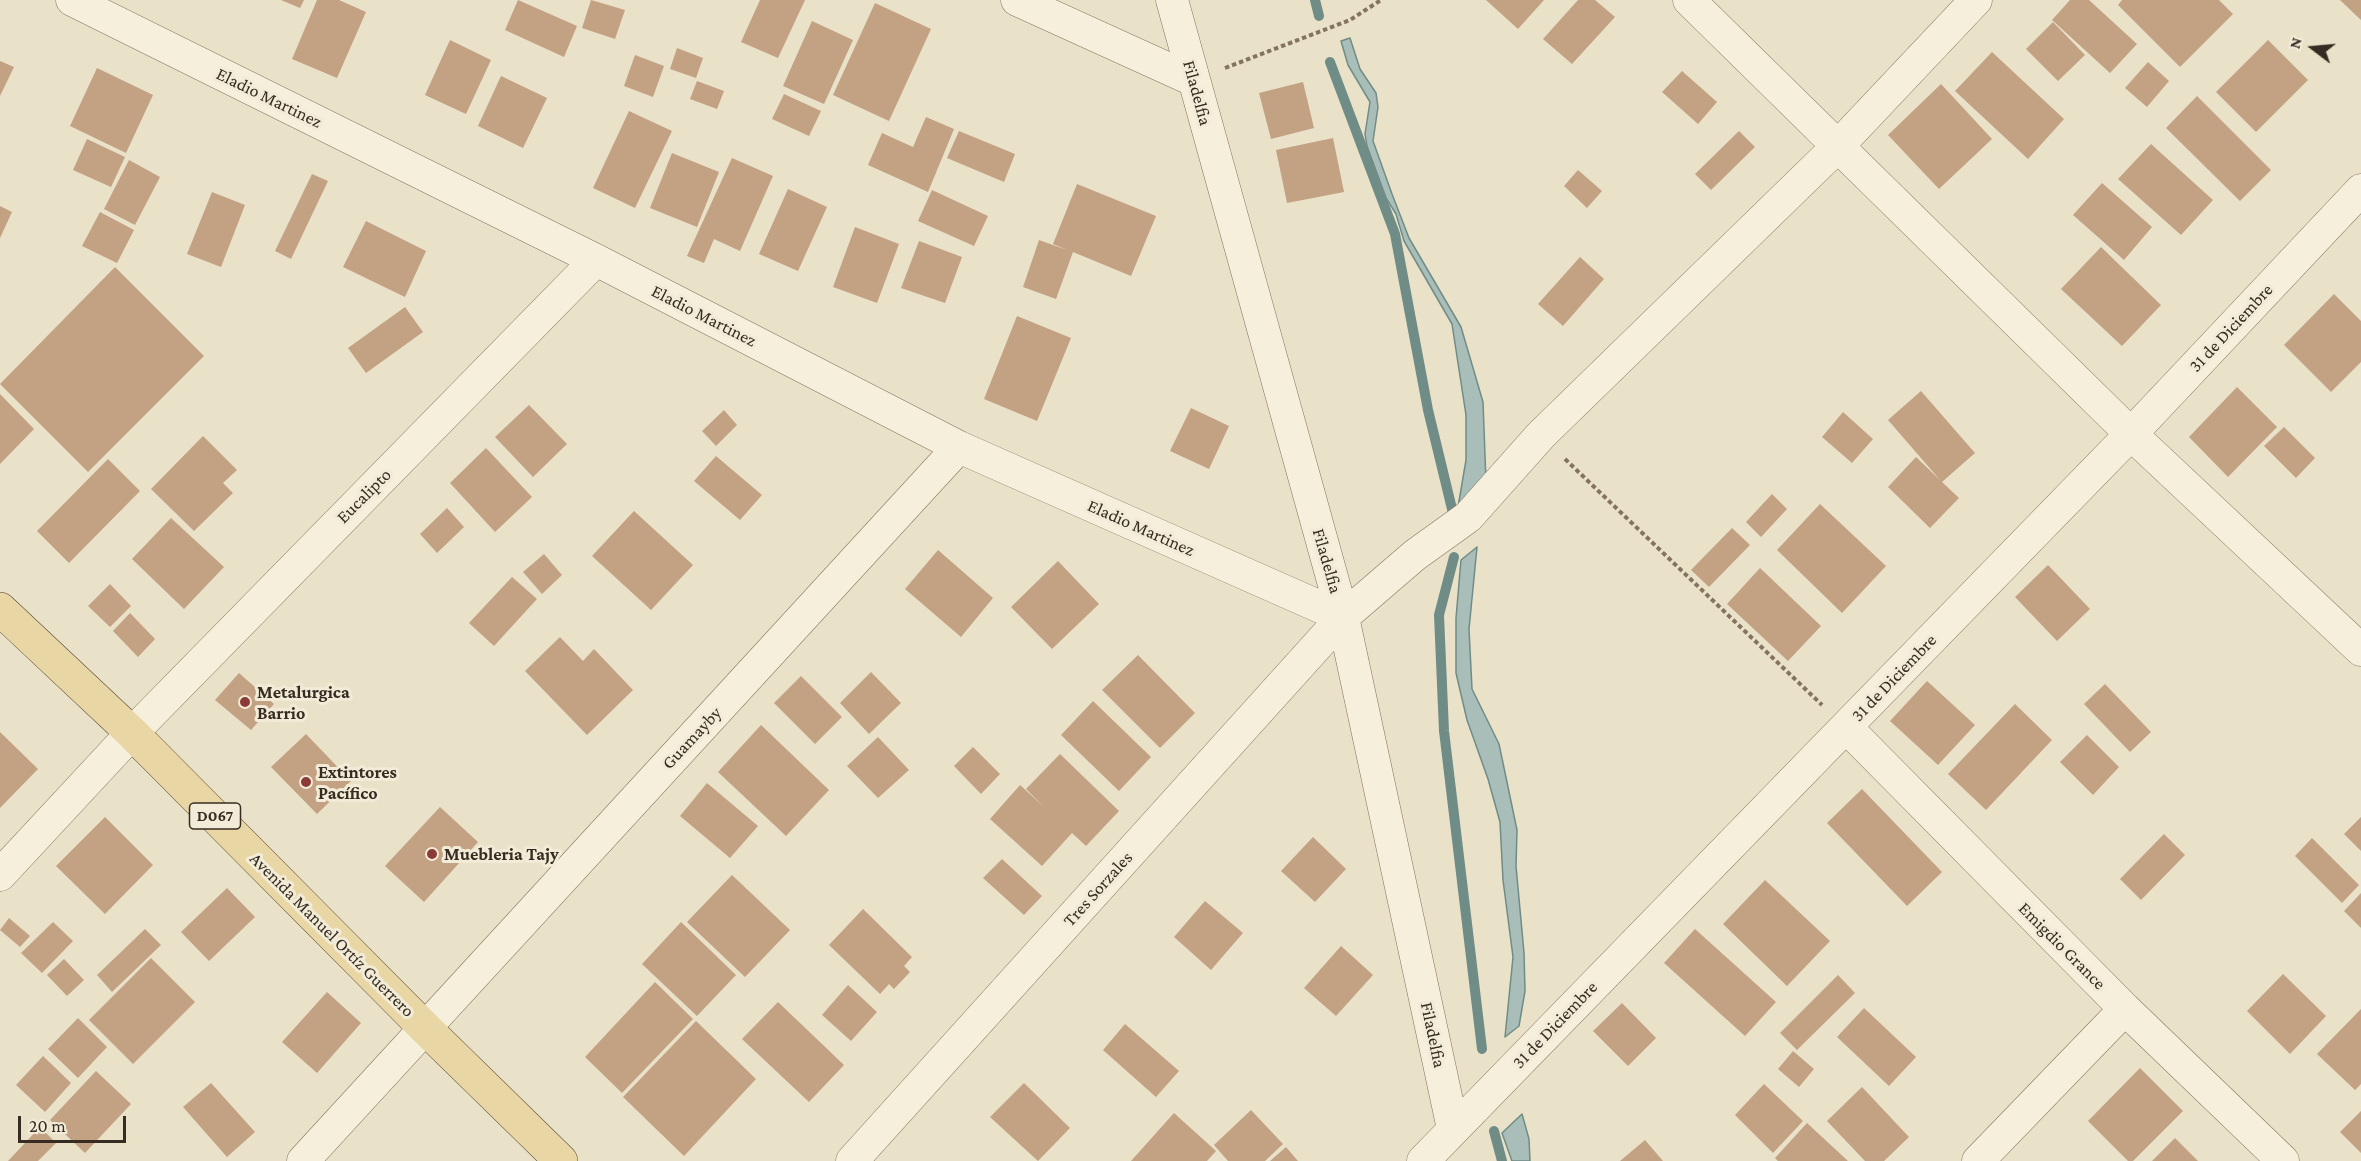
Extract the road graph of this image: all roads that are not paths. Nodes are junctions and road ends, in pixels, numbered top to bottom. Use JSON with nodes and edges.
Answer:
{"nodes":[{"id":1,"x":72,"y":0,"type":"edge"},
{"id":2,"x":1017,"y":0,"type":"edge"},
{"id":3,"x":1172,"y":0,"type":"edge"},
{"id":4,"x":1689,"y":0,"type":"edge"},
{"id":5,"x":1976,"y":0,"type":"edge"},
{"id":6,"x":1193,"y":80,"type":"junction"},
{"id":7,"x":1839,"y":145,"type":"junction"},
{"id":8,"x":2361,"y":190,"type":"edge"},
{"id":9,"x":596,"y":260,"type":"junction"},
{"id":10,"x":2131,"y":434,"type":"junction"},
{"id":11,"x":959,"y":447,"type":"junction"},
{"id":12,"x":0,"y":609,"type":"edge"},
{"id":13,"x":1343,"y":618,"type":"junction"},
{"id":14,"x":2361,"y":650,"type":"edge"},
{"id":15,"x":1846,"y":728,"type":"junction"},
{"id":16,"x":132,"y":733,"type":"junction"},
{"id":17,"x":0,"y":875,"type":"edge"},
{"id":18,"x":2125,"y":1009,"type":"junction"},
{"id":19,"x":425,"y":1028,"type":"junction"},
{"id":20,"x":1453,"y":1129,"type":"junction"},
{"id":21,"x":303,"y":1161,"type":"edge"},
{"id":22,"x":561,"y":1161,"type":"edge"},
{"id":23,"x":852,"y":1161,"type":"edge"},
{"id":24,"x":1423,"y":1161,"type":"edge"},
{"id":25,"x":1978,"y":1161,"type":"edge"},
{"id":26,"x":2283,"y":1161,"type":"edge"}],
"edges":[{"from":1,"to":9,"type":"street","name":"Eladio Martinez"},
{"from":2,"to":6,"type":"street"},
{"from":3,"to":6,"type":"street","name":"Filadelfia"},
{"from":4,"to":7,"type":"street"},
{"from":5,"to":7,"type":"street","name":"Tres Sorzales"},
{"from":6,"to":13,"type":"street","name":"Filadelfia"},
{"from":7,"to":10,"type":"street"},
{"from":7,"to":13,"type":"street","name":"Tres Sorzales"},
{"from":8,"to":10,"type":"street","name":"31 de Diciembre"},
{"from":9,"to":11,"type":"street","name":"Eladio Martinez"},
{"from":9,"to":16,"type":"street","name":"Eucalipto"},
{"from":10,"to":14,"type":"street"},
{"from":10,"to":15,"type":"street","name":"31 de Diciembre"},
{"from":11,"to":13,"type":"street","name":"Eladio Martinez"},
{"from":11,"to":19,"type":"street","name":"Guamayby"},
{"from":12,"to":16,"type":"main road","name":"Avenida Manuel Ortíz Guerrero","number":"D067"},
{"from":13,"to":20,"type":"street","name":"Filadelfia"},
{"from":13,"to":23,"type":"street","name":"Tres Sorzales"},
{"from":15,"to":18,"type":"street","name":"Emigdio Grance"},
{"from":15,"to":20,"type":"street","name":"31 de Diciembre"},
{"from":16,"to":17,"type":"street","name":"Eucalipto"},
{"from":16,"to":19,"type":"main road","name":"Avenida Manuel Ortíz Guerrero","number":"D067"},
{"from":18,"to":25,"type":"street"},
{"from":18,"to":26,"type":"street","name":"Emigdio Grance"},
{"from":19,"to":21,"type":"street","name":"Guamayby"},
{"from":19,"to":22,"type":"main road","name":"Avenida Manuel Ortíz Guerrero","number":"D067"},
{"from":20,"to":24,"type":"street","name":"31 de Diciembre"}]}
